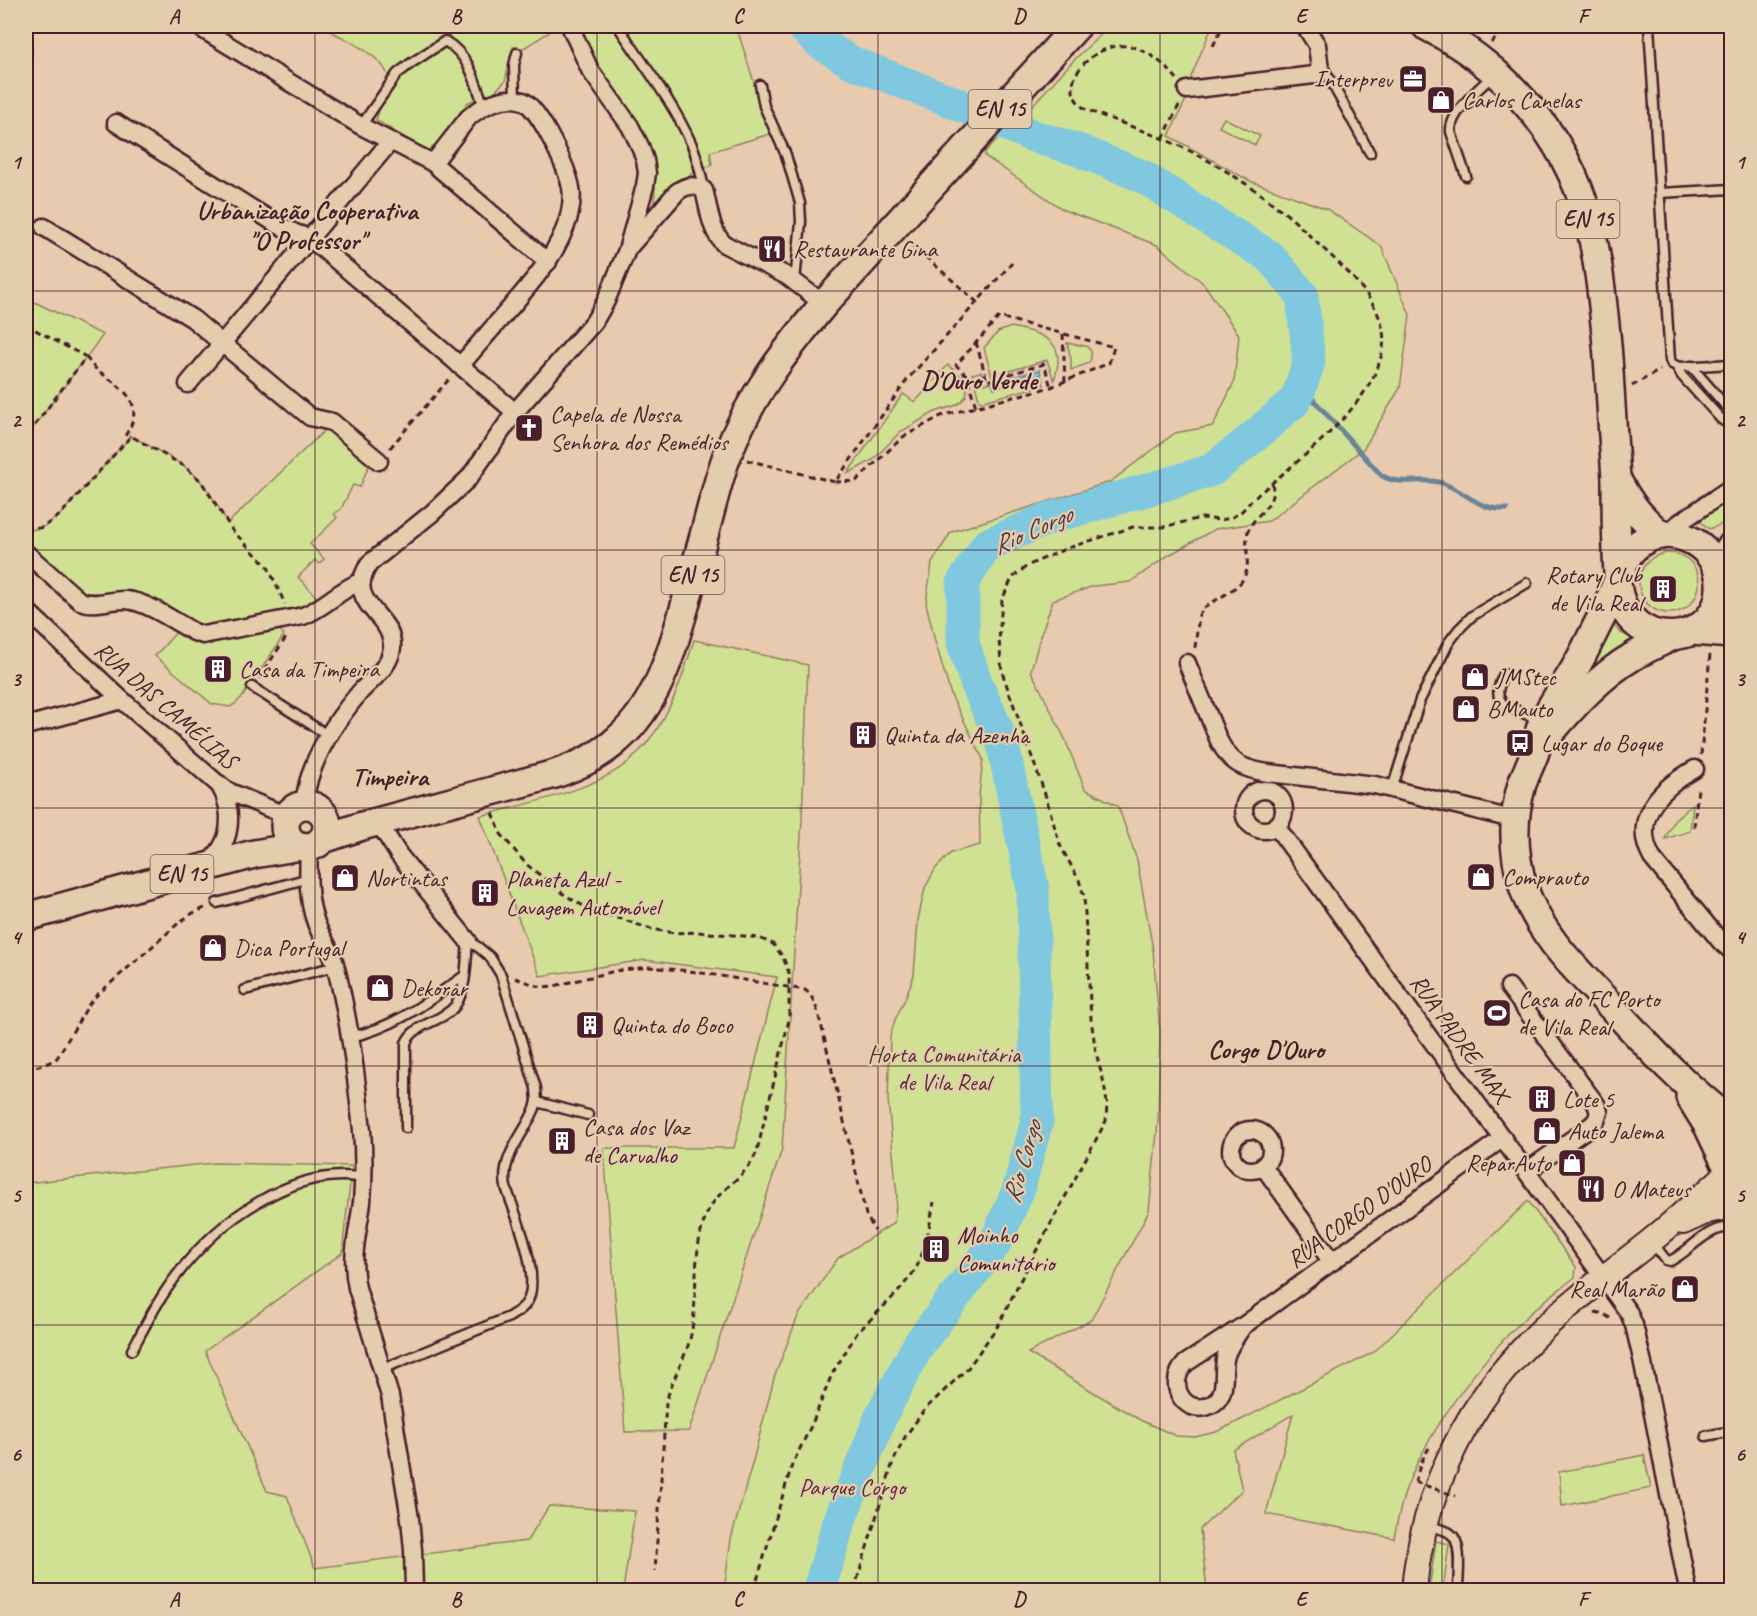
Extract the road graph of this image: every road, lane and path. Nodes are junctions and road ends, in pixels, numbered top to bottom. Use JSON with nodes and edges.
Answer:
{"nodes":[{"id":1,"x":26,"y":26,"type":"edge"},
{"id":2,"x":570,"y":26,"type":"edge"},
{"id":3,"x":618,"y":26,"type":"edge"},
{"id":4,"x":1077,"y":26,"type":"edge"},
{"id":5,"x":1222,"y":26,"type":"edge"},
{"id":6,"x":1305,"y":26,"type":"edge"},
{"id":7,"x":1426,"y":26,"type":"edge"},
{"id":8,"x":1507,"y":26,"type":"edge"},
{"id":9,"x":1649,"y":26,"type":"edge"},
{"id":10,"x":202,"y":29,"type":"dead end"},
{"id":11,"x":1726,"y":38,"type":"dead end"},
{"id":12,"x":1489,"y":44,"type":"dead end"},
{"id":13,"x":1213,"y":46,"type":"dead end"},
{"id":14,"x":517,"y":52,"type":"dead end"},
{"id":15,"x":1320,"y":62,"type":"junction"},
{"id":16,"x":1495,"y":72,"type":"junction"},
{"id":17,"x":760,"y":85,"type":"dead end"},
{"id":18,"x":1186,"y":90,"type":"junction"},
{"id":19,"x":515,"y":100,"type":"junction"},
{"id":20,"x":484,"y":107,"type":"junction"},
{"id":21,"x":116,"y":123,"type":"dead end"},
{"id":22,"x":361,"y":126,"type":"junction"},
{"id":23,"x":1731,"y":128,"type":"edge"},
{"id":24,"x":26,"y":130,"type":"edge"},
{"id":25,"x":1163,"y":139,"type":"junction"},
{"id":26,"x":390,"y":142,"type":"junction"},
{"id":27,"x":1370,"y":153,"type":"dead end"},
{"id":28,"x":433,"y":163,"type":"junction"},
{"id":29,"x":1466,"y":176,"type":"dead end"},
{"id":30,"x":1731,"y":189,"type":"edge"},
{"id":31,"x":704,"y":190,"type":"junction"},
{"id":32,"x":1660,"y":193,"type":"junction"},
{"id":33,"x":44,"y":227,"type":"dead end"},
{"id":34,"x":893,"y":228,"type":"junction"},
{"id":35,"x":310,"y":238,"type":"junction"},
{"id":36,"x":627,"y":250,"type":"junction"},
{"id":37,"x":548,"y":262,"type":"junction"},
{"id":38,"x":1012,"y":263,"type":"dead end"},
{"id":39,"x":795,"y":281,"type":"junction"},
{"id":40,"x":977,"y":302,"type":"junction"},
{"id":41,"x":824,"y":304,"type":"junction"},
{"id":42,"x":26,"y":325,"type":"edge"},
{"id":43,"x":1063,"y":334,"type":"junction"},
{"id":44,"x":976,"y":342,"type":"junction"},
{"id":45,"x":221,"y":343,"type":"junction"},
{"id":46,"x":86,"y":357,"type":"junction"},
{"id":47,"x":1731,"y":364,"type":"edge"},
{"id":48,"x":460,"y":366,"type":"junction"},
{"id":49,"x":1690,"y":366,"type":"junction"},
{"id":50,"x":1677,"y":367,"type":"junction"},
{"id":51,"x":1663,"y":368,"type":"dead end"},
{"id":52,"x":1065,"y":382,"type":"junction"},
{"id":53,"x":188,"y":384,"type":"dead end"},
{"id":54,"x":1051,"y":387,"type":"junction"},
{"id":55,"x":1623,"y":392,"type":"dead end"},
{"id":56,"x":976,"y":407,"type":"junction"},
{"id":57,"x":1731,"y":408,"type":"edge"},
{"id":58,"x":515,"y":412,"type":"junction"},
{"id":59,"x":1731,"y":424,"type":"edge"},
{"id":60,"x":131,"y":436,"type":"junction"},
{"id":61,"x":26,"y":437,"type":"edge"},
{"id":62,"x":727,"y":455,"type":"junction"},
{"id":63,"x":379,"y":461,"type":"joint"},
{"id":64,"x":1616,"y":478,"type":"junction"},
{"id":65,"x":836,"y":482,"type":"junction"},
{"id":66,"x":1272,"y":483,"type":"junction"},
{"id":67,"x":1729,"y":486,"type":"edge"},
{"id":68,"x":26,"y":531,"type":"edge"},
{"id":69,"x":1665,"y":534,"type":"junction"},
{"id":70,"x":1731,"y":537,"type":"edge"},
{"id":71,"x":26,"y":553,"type":"edge"},
{"id":72,"x":1717,"y":566,"type":"junction"},
{"id":73,"x":1618,"y":579,"type":"junction"},
{"id":74,"x":362,"y":581,"type":"junction"},
{"id":75,"x":1527,"y":583,"type":"dead end"},
{"id":76,"x":1726,"y":606,"type":"edge"},
{"id":77,"x":26,"y":610,"type":"edge"},
{"id":78,"x":295,"y":617,"type":"junction"},
{"id":79,"x":1683,"y":633,"type":"junction"},
{"id":80,"x":1731,"y":634,"type":"edge"},
{"id":81,"x":1710,"y":653,"type":"dead end"},
{"id":82,"x":1186,"y":663,"type":"joint"},
{"id":83,"x":1504,"y":674,"type":"dead end"},
{"id":84,"x":252,"y":687,"type":"joint"},
{"id":85,"x":122,"y":700,"type":"junction"},
{"id":86,"x":1543,"y":722,"type":"junction"},
{"id":87,"x":26,"y":726,"type":"edge"},
{"id":88,"x":329,"y":736,"type":"junction"},
{"id":89,"x":1536,"y":750,"type":"junction"},
{"id":90,"x":1698,"y":769,"type":"junction"},
{"id":91,"x":218,"y":784,"type":"junction"},
{"id":92,"x":1392,"y":789,"type":"junction"},
{"id":93,"x":487,"y":792,"type":"junction"},
{"id":94,"x":1516,"y":820,"type":"junction"},
{"id":95,"x":370,"y":824,"type":"junction"},
{"id":96,"x":1276,"y":826,"type":"dead end"},
{"id":97,"x":1694,"y":827,"type":"dead end"},
{"id":98,"x":305,"y":829,"type":"junction"},
{"id":99,"x":200,"y":869,"type":"junction"},
{"id":100,"x":309,"y":878,"type":"junction"},
{"id":101,"x":217,"y":903,"type":"joint"},
{"id":102,"x":26,"y":917,"type":"edge"},
{"id":103,"x":468,"y":941,"type":"junction"},
{"id":104,"x":1731,"y":951,"type":"edge"},
{"id":105,"x":495,"y":963,"type":"junction"},
{"id":106,"x":336,"y":966,"type":"junction"},
{"id":107,"x":464,"y":976,"type":"junction"},
{"id":108,"x":789,"y":986,"type":"junction"},
{"id":109,"x":1509,"y":987,"type":"dead end"},
{"id":110,"x":245,"y":990,"type":"dead end"},
{"id":111,"x":351,"y":1037,"type":"junction"},
{"id":112,"x":26,"y":1070,"type":"edge"},
{"id":113,"x":1677,"y":1076,"type":"junction"},
{"id":114,"x":537,"y":1102,"type":"junction"},
{"id":115,"x":588,"y":1115,"type":"dead end"},
{"id":116,"x":1731,"y":1123,"type":"edge"},
{"id":117,"x":406,"y":1128,"type":"dead end"},
{"id":118,"x":1503,"y":1138,"type":"junction"},
{"id":119,"x":1263,"y":1166,"type":"dead end"},
{"id":120,"x":1527,"y":1171,"type":"junction"},
{"id":121,"x":1729,"y":1174,"type":"edge"},
{"id":122,"x":364,"y":1178,"type":"junction"},
{"id":123,"x":934,"y":1202,"type":"dead end"},
{"id":124,"x":1731,"y":1206,"type":"edge"},
{"id":125,"x":1731,"y":1228,"type":"edge"},
{"id":126,"x":875,"y":1231,"type":"dead end"},
{"id":127,"x":1657,"y":1235,"type":"junction"},
{"id":128,"x":1332,"y":1262,"type":"junction"},
{"id":129,"x":1605,"y":1277,"type":"junction"},
{"id":130,"x":1243,"y":1326,"type":"junction"},
{"id":131,"x":132,"y":1350,"type":"dead end"},
{"id":132,"x":382,"y":1369,"type":"junction"},
{"id":133,"x":1731,"y":1431,"type":"edge"},
{"id":134,"x":1706,"y":1436,"type":"dead end"},
{"id":135,"x":1421,"y":1462,"type":"dead end"},
{"id":136,"x":1456,"y":1496,"type":"dead end"},
{"id":137,"x":1425,"y":1525,"type":"junction"},
{"id":138,"x":655,"y":1571,"type":"dead end"},
{"id":139,"x":414,"y":1590,"type":"edge"},
{"id":140,"x":754,"y":1590,"type":"edge"},
{"id":141,"x":854,"y":1590,"type":"edge"},
{"id":142,"x":1414,"y":1590,"type":"edge"},
{"id":143,"x":1458,"y":1590,"type":"edge"},
{"id":144,"x":1688,"y":1590,"type":"edge"}],
"edges":[{"from":1,"to":24,"type":"lane"},
{"from":2,"to":36,"type":"street"},
{"from":3,"to":31,"type":"lane"},
{"from":4,"to":34,"type":"main road","number":"EN 15"},
{"from":5,"to":13,"type":"path"},
{"from":6,"to":15,"type":"street"},
{"from":7,"to":16,"type":"main road","number":"EN 15"},
{"from":8,"to":12,"type":"path"},
{"from":9,"to":32,"type":"lane"},
{"from":10,"to":22,"type":"street"},
{"from":11,"to":23,"type":"path"},
{"from":14,"to":19,"type":"lane"},
{"from":15,"to":18,"type":"street"},
{"from":15,"to":27,"type":"lane"},
{"from":16,"to":29,"type":"lane"},
{"from":16,"to":64,"type":"main road","number":"EN 15"},
{"from":17,"to":39,"type":"lane"},
{"from":18,"to":25,"type":"path"},
{"from":18,"to":25,"type":"path"},
{"from":19,"to":20,"type":"street"},
{"from":19,"to":37,"type":"street"},
{"from":20,"to":22,"type":"lane"},
{"from":20,"to":28,"type":"street"},
{"from":21,"to":35,"type":"street"},
{"from":22,"to":26,"type":"street"},
{"from":25,"to":66,"type":"path"},
{"from":26,"to":28,"type":"street"},
{"from":26,"to":35,"type":"street"},
{"from":28,"to":37,"type":"street"},
{"from":30,"to":32,"type":"lane"},
{"from":31,"to":36,"type":"street"},
{"from":31,"to":39,"type":"street"},
{"from":32,"to":50,"type":"lane"},
{"from":33,"to":45,"type":"street"},
{"from":34,"to":40,"type":"path"},
{"from":34,"to":41,"type":"main road","number":"EN 15"},
{"from":35,"to":45,"type":"street"},
{"from":35,"to":48,"type":"street"},
{"from":36,"to":58,"type":"street"},
{"from":37,"to":48,"type":"street"},
{"from":38,"to":40,"type":"path"},
{"from":39,"to":41,"type":"street"},
{"from":40,"to":65,"type":"path"},
{"from":41,"to":62,"type":"main road","number":"EN 15"},
{"from":42,"to":46,"type":"path"},
{"from":43,"to":44,"type":"path"},
{"from":43,"to":52,"type":"path"},
{"from":43,"to":52,"type":"path"},
{"from":44,"to":54,"type":"path"},
{"from":44,"to":56,"type":"path"},
{"from":45,"to":53,"type":"street"},
{"from":45,"to":63,"type":"street"},
{"from":46,"to":60,"type":"path"},
{"from":46,"to":61,"type":"path"},
{"from":47,"to":49,"type":"lane"},
{"from":48,"to":58,"type":"street"},
{"from":48,"to":63,"type":"path"},
{"from":49,"to":50,"type":"lane"},
{"from":49,"to":57,"type":"lane"},
{"from":50,"to":59,"type":"lane"},
{"from":51,"to":55,"type":"path"},
{"from":52,"to":54,"type":"path"},
{"from":54,"to":56,"type":"path"},
{"from":56,"to":65,"type":"path"},
{"from":58,"to":74,"type":"street"},
{"from":60,"to":68,"type":"path"},
{"from":60,"to":78,"type":"path"},
{"from":62,"to":65,"type":"path"},
{"from":62,"to":93,"type":"main road","number":"EN 15"},
{"from":64,"to":69,"type":"main road","number":"EN 15"},
{"from":64,"to":73,"type":"main road","number":"EN 15"},
{"from":66,"to":82,"type":"path"},
{"from":66,"to":141,"type":"path"},
{"from":67,"to":69,"type":"street"},
{"from":69,"to":72,"type":"main road","number":"EN 15"},
{"from":69,"to":73,"type":"main road"},
{"from":70,"to":72,"type":"street"},
{"from":71,"to":78,"type":"street"},
{"from":72,"to":76,"type":"main road"},
{"from":73,"to":79,"type":"main road","number":"EN 15"},
{"from":73,"to":86,"type":"main road"},
{"from":74,"to":78,"type":"street"},
{"from":74,"to":88,"type":"street"},
{"from":75,"to":92,"type":"lane"},
{"from":76,"to":79,"type":"main road"},
{"from":77,"to":85,"type":"street","name":"RUA DAS CAMÉLIAS"},
{"from":78,"to":84,"type":"path"},
{"from":79,"to":80,"type":"main road","number":"EN 15"},
{"from":79,"to":89,"type":"main road"},
{"from":81,"to":90,"type":"path"},
{"from":82,"to":92,"type":"street"},
{"from":83,"to":86,"type":"lane"},
{"from":84,"to":88,"type":"lane"},
{"from":85,"to":87,"type":"street"},
{"from":85,"to":91,"type":"street","name":"RUA DAS CAMÉLIAS"},
{"from":86,"to":89,"type":"main road"},
{"from":88,"to":98,"type":"street"},
{"from":89,"to":94,"type":"main road"},
{"from":90,"to":97,"type":"path"},
{"from":90,"to":104,"type":"street"},
{"from":91,"to":98,"type":"street","name":"RUA DAS CAMÉLIAS"},
{"from":91,"to":99,"type":"street"},
{"from":92,"to":94,"type":"street"},
{"from":93,"to":95,"type":"main road","number":"EN 15"},
{"from":93,"to":108,"type":"path"},
{"from":94,"to":113,"type":"main road"},
{"from":95,"to":98,"type":"main road","number":"EN 15"},
{"from":95,"to":103,"type":"street"},
{"from":96,"to":118,"type":"street","name":"RUA PADRE MAX"},
{"from":98,"to":99,"type":"main road","number":"EN 15"},
{"from":98,"to":100,"type":"street"},
{"from":99,"to":102,"type":"main road","number":"EN 15"},
{"from":100,"to":101,"type":"lane"},
{"from":100,"to":106,"type":"street"},
{"from":101,"to":112,"type":"path"},
{"from":103,"to":105,"type":"lane"},
{"from":103,"to":107,"type":"lane"},
{"from":105,"to":108,"type":"path"},
{"from":105,"to":114,"type":"lane"},
{"from":106,"to":110,"type":"lane"},
{"from":106,"to":111,"type":"street"},
{"from":107,"to":111,"type":"lane"},
{"from":107,"to":117,"type":"lane"},
{"from":108,"to":126,"type":"path"},
{"from":108,"to":138,"type":"path"},
{"from":109,"to":120,"type":"street"},
{"from":111,"to":122,"type":"street"},
{"from":113,"to":116,"type":"main road"},
{"from":113,"to":121,"type":"main road"},
{"from":114,"to":115,"type":"lane"},
{"from":114,"to":132,"type":"lane"},
{"from":118,"to":120,"type":"street","name":"RUA PADRE MAX"},
{"from":118,"to":128,"type":"street","name":"RUA CORGO D'OURO"},
{"from":119,"to":128,"type":"street"},
{"from":120,"to":129,"type":"street","name":"RUA PADRE MAX"},
{"from":121,"to":127,"type":"main road"},
{"from":122,"to":131,"type":"lane"},
{"from":122,"to":132,"type":"street"},
{"from":123,"to":140,"type":"path"},
{"from":124,"to":127,"type":"main road"},
{"from":125,"to":127,"type":"lane"},
{"from":127,"to":129,"type":"main road"},
{"from":128,"to":130,"type":"street","name":"RUA CORGO D'OURO"},
{"from":129,"to":137,"type":"main road"},
{"from":129,"to":144,"type":"street","name":"RUA PADRE MAX"},
{"from":130,"to":130,"type":"street","name":"RUA CORGO D'OURO"},
{"from":132,"to":139,"type":"street"},
{"from":133,"to":134,"type":"lane"},
{"from":135,"to":136,"type":"path","bridge":true},
{"from":137,"to":142,"type":"main road"},
{"from":137,"to":143,"type":"lane"}]}
